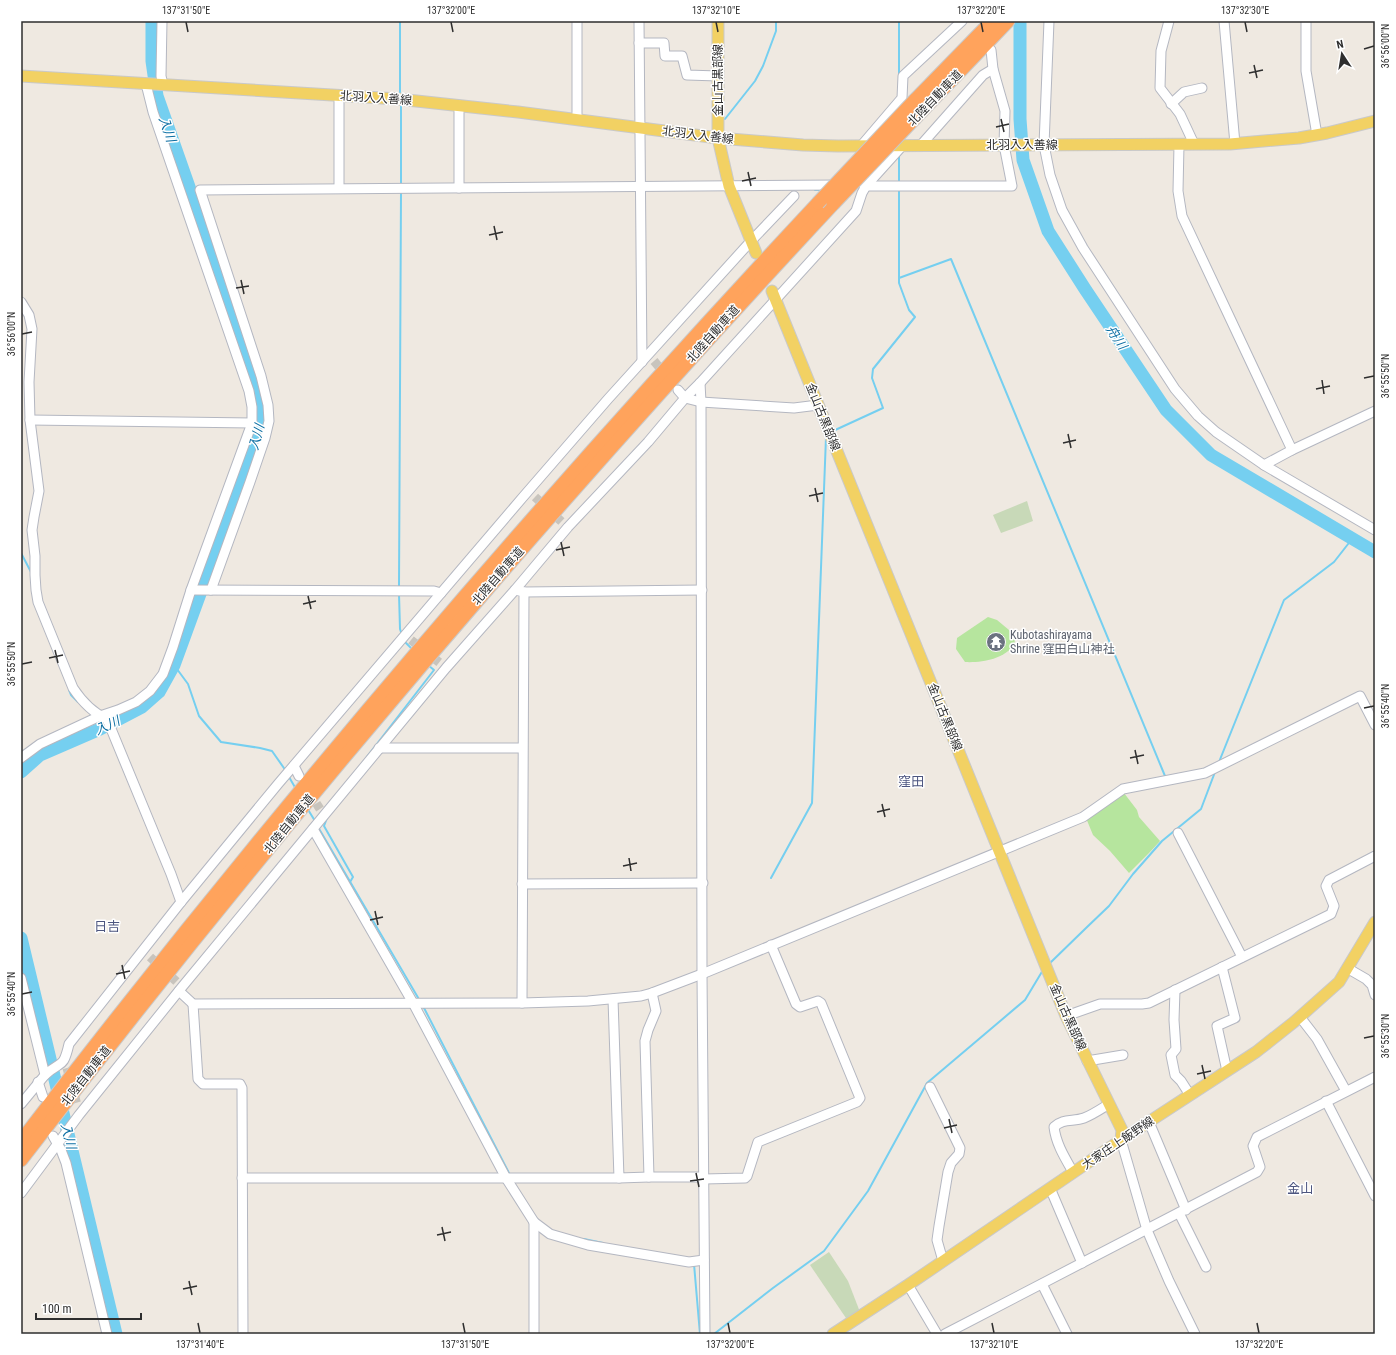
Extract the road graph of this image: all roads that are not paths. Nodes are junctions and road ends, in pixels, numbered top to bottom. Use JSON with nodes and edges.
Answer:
{"nodes":[{"id":1,"x":162,"y":21,"type":"edge"},
{"id":2,"x":577,"y":21,"type":"edge"},
{"id":3,"x":639,"y":21,"type":"edge"},
{"id":4,"x":718,"y":21,"type":"edge"},
{"id":5,"x":962,"y":21,"type":"edge"},
{"id":6,"x":1049,"y":21,"type":"edge"},
{"id":7,"x":1169,"y":21,"type":"edge"},
{"id":8,"x":1224,"y":21,"type":"edge"},
{"id":9,"x":1306,"y":21,"type":"edge"},
{"id":10,"x":1000,"y":24,"type":"edge"},
{"id":11,"x":639,"y":43,"type":"junction"},
{"id":12,"x":991,"y":50,"type":"dead end"},
{"id":13,"x":993,"y":69,"type":"junction"},
{"id":14,"x":21,"y":76,"type":"edge"},
{"id":15,"x":718,"y":76,"type":"junction"},
{"id":16,"x":147,"y":84,"type":"junction"},
{"id":17,"x":162,"y":85,"type":"junction"},
{"id":18,"x":1202,"y":88,"type":"dead end"},
{"id":19,"x":339,"y":95,"type":"junction"},
{"id":20,"x":1171,"y":104,"type":"junction"},
{"id":21,"x":459,"y":105,"type":"junction"},
{"id":22,"x":577,"y":120,"type":"junction"},
{"id":23,"x":1375,"y":121,"type":"edge"},
{"id":24,"x":640,"y":128,"type":"junction"},
{"id":25,"x":1317,"y":135,"type":"junction"},
{"id":26,"x":718,"y":138,"type":"junction"},
{"id":27,"x":1044,"y":144,"type":"junction"},
{"id":28,"x":1194,"y":144,"type":"junction"},
{"id":29,"x":1235,"y":144,"type":"junction"},
{"id":30,"x":903,"y":145,"type":"junction"},
{"id":31,"x":921,"y":145,"type":"junction"},
{"id":32,"x":1006,"y":145,"type":"junction"},
{"id":33,"x":1180,"y":145,"type":"junction"},
{"id":34,"x":861,"y":146,"type":"junction"},
{"id":35,"x":729,"y":186,"type":"junction"},
{"id":36,"x":866,"y":186,"type":"junction"},
{"id":37,"x":640,"y":187,"type":"junction"},
{"id":38,"x":339,"y":188,"type":"junction"},
{"id":39,"x":459,"y":188,"type":"junction"},
{"id":40,"x":794,"y":196,"type":"dead end"},
{"id":41,"x":751,"y":241,"type":"junction"},
{"id":42,"x":756,"y":253,"type":"dead end"},
{"id":43,"x":774,"y":295,"type":"junction"},
{"id":44,"x":21,"y":302,"type":"edge"},
{"id":45,"x":648,"y":359,"type":"junction"},
{"id":46,"x":25,"y":383,"type":"edge"},
{"id":47,"x":700,"y":383,"type":"junction"},
{"id":48,"x":678,"y":390,"type":"dead end"},
{"id":49,"x":685,"y":398,"type":"junction"},
{"id":50,"x":702,"y":402,"type":"junction"},
{"id":51,"x":818,"y":405,"type":"junction"},
{"id":52,"x":1375,"y":411,"type":"edge"},
{"id":53,"x":30,"y":420,"type":"junction"},
{"id":54,"x":252,"y":423,"type":"junction"},
{"id":55,"x":1292,"y":450,"type":"junction"},
{"id":56,"x":1264,"y":465,"type":"junction"},
{"id":57,"x":1375,"y":530,"type":"edge"},
{"id":58,"x":191,"y":590,"type":"junction"},
{"id":59,"x":211,"y":590,"type":"junction"},
{"id":60,"x":702,"y":590,"type":"junction"},
{"id":61,"x":519,"y":591,"type":"junction"},
{"id":62,"x":441,"y":593,"type":"junction"},
{"id":63,"x":103,"y":718,"type":"junction"},
{"id":64,"x":1375,"y":725,"type":"edge"},
{"id":65,"x":380,"y":748,"type":"junction"},
{"id":66,"x":522,"y":748,"type":"junction"},
{"id":67,"x":21,"y":758,"type":"edge"},
{"id":68,"x":294,"y":766,"type":"junction"},
{"id":69,"x":304,"y":787,"type":"junction"},
{"id":70,"x":313,"y":829,"type":"junction"},
{"id":71,"x":1178,"y":833,"type":"dead end"},
{"id":72,"x":1000,"y":852,"type":"junction"},
{"id":73,"x":1375,"y":856,"type":"edge"},
{"id":74,"x":702,"y":883,"type":"junction"},
{"id":75,"x":522,"y":884,"type":"junction"},
{"id":76,"x":181,"y":902,"type":"junction"},
{"id":77,"x":1375,"y":922,"type":"edge"},
{"id":78,"x":771,"y":945,"type":"junction"},
{"id":79,"x":142,"y":951,"type":"junction"},
{"id":80,"x":150,"y":957,"type":"tunnel mouth"},
{"id":81,"x":1242,"y":957,"type":"junction"},
{"id":82,"x":1222,"y":967,"type":"junction"},
{"id":83,"x":1347,"y":968,"type":"junction"},
{"id":84,"x":702,"y":974,"type":"junction"},
{"id":85,"x":21,"y":978,"type":"edge"},
{"id":86,"x":180,"y":987,"type":"junction"},
{"id":87,"x":1175,"y":990,"type":"junction"},
{"id":88,"x":652,"y":993,"type":"junction"},
{"id":89,"x":1375,"y":995,"type":"edge"},
{"id":90,"x":613,"y":999,"type":"junction"},
{"id":91,"x":413,"y":1003,"type":"junction"},
{"id":92,"x":522,"y":1003,"type":"junction"},
{"id":93,"x":193,"y":1004,"type":"junction"},
{"id":94,"x":1066,"y":1016,"type":"junction"},
{"id":95,"x":1300,"y":1017,"type":"junction"},
{"id":96,"x":1123,"y":1054,"type":"dead end"},
{"id":97,"x":1088,"y":1061,"type":"junction"},
{"id":98,"x":1227,"y":1071,"type":"junction"},
{"id":99,"x":45,"y":1075,"type":"junction"},
{"id":100,"x":1375,"y":1077,"type":"edge"},
{"id":101,"x":38,"y":1082,"type":"junction"},
{"id":102,"x":930,"y":1087,"type":"dead end"},
{"id":103,"x":1346,"y":1091,"type":"junction"},
{"id":104,"x":72,"y":1094,"type":"junction"},
{"id":105,"x":1190,"y":1095,"type":"junction"},
{"id":106,"x":1326,"y":1101,"type":"junction"},
{"id":107,"x":45,"y":1102,"type":"junction"},
{"id":108,"x":21,"y":1104,"type":"edge"},
{"id":109,"x":1109,"y":1104,"type":"junction"},
{"id":110,"x":80,"y":1115,"type":"junction"},
{"id":111,"x":1149,"y":1122,"type":"junction"},
{"id":112,"x":53,"y":1136,"type":"dead end"},
{"id":113,"x":1121,"y":1140,"type":"junction"},
{"id":114,"x":21,"y":1141,"type":"edge"},
{"id":115,"x":60,"y":1142,"type":"junction"},
{"id":116,"x":21,"y":1160,"type":"edge"},
{"id":117,"x":1073,"y":1172,"type":"junction"},
{"id":118,"x":650,"y":1177,"type":"junction"},
{"id":119,"x":242,"y":1178,"type":"junction"},
{"id":120,"x":506,"y":1178,"type":"junction"},
{"id":121,"x":618,"y":1178,"type":"junction"},
{"id":122,"x":704,"y":1178,"type":"junction"},
{"id":123,"x":1050,"y":1188,"type":"junction"},
{"id":124,"x":21,"y":1193,"type":"edge"},
{"id":125,"x":1375,"y":1196,"type":"edge"},
{"id":126,"x":1182,"y":1211,"type":"junction"},
{"id":127,"x":534,"y":1222,"type":"junction"},
{"id":128,"x":1147,"y":1230,"type":"junction"},
{"id":129,"x":704,"y":1260,"type":"junction"},
{"id":130,"x":942,"y":1261,"type":"junction"},
{"id":131,"x":1082,"y":1263,"type":"junction"},
{"id":132,"x":1206,"y":1267,"type":"dead end"},
{"id":133,"x":1042,"y":1284,"type":"junction"},
{"id":134,"x":908,"y":1285,"type":"junction"},
{"id":135,"x":107,"y":1334,"type":"edge"},
{"id":136,"x":243,"y":1334,"type":"edge"},
{"id":137,"x":534,"y":1334,"type":"edge"},
{"id":138,"x":705,"y":1334,"type":"edge"},
{"id":139,"x":833,"y":1334,"type":"edge"},
{"id":140,"x":937,"y":1334,"type":"edge"},
{"id":141,"x":945,"y":1334,"type":"edge"},
{"id":142,"x":1067,"y":1334,"type":"edge"},
{"id":143,"x":1195,"y":1334,"type":"edge"}],
"edges":[{"from":1,"to":17,"type":"street"},
{"from":2,"to":22,"type":"street"},
{"from":3,"to":11,"type":"street"},
{"from":4,"to":15,"type":"main road","name":"金山古黒部線"},
{"from":5,"to":34,"type":"street"},
{"from":6,"to":27,"type":"street"},
{"from":7,"to":20,"type":"street"},
{"from":8,"to":29,"type":"street"},
{"from":9,"to":25,"type":"street"},
{"from":10,"to":69,"type":"highway","name":"北陸自動車道","bridge":true},
{"from":10,"to":69,"type":"highway","name":"北陸自動車道","bridge":true},
{"from":11,"to":15,"type":"street"},
{"from":11,"to":24,"type":"street"},
{"from":12,"to":13,"type":"street"},
{"from":13,"to":31,"type":"street"},
{"from":13,"to":32,"type":"street"},
{"from":14,"to":16,"type":"main road","name":"北羽入入善線"},
{"from":15,"to":26,"type":"main road","name":"金山古黒部線"},
{"from":16,"to":17,"type":"main road","name":"北羽入入善線"},
{"from":16,"to":54,"type":"street"},
{"from":17,"to":19,"type":"main road","name":"北羽入入善線"},
{"from":18,"to":20,"type":"street"},
{"from":19,"to":21,"type":"main road","name":"北羽入入善線"},
{"from":19,"to":38,"type":"street"},
{"from":20,"to":28,"type":"street"},
{"from":21,"to":22,"type":"main road","name":"北羽入入善線"},
{"from":21,"to":39,"type":"street"},
{"from":22,"to":24,"type":"main road","name":"北羽入入善線"},
{"from":23,"to":25,"type":"main road","name":"北羽入入善線"},
{"from":24,"to":26,"type":"main road","name":"北羽入入善線"},
{"from":24,"to":37,"type":"street"},
{"from":25,"to":29,"type":"main road","name":"北羽入入善線"},
{"from":26,"to":34,"type":"main road","name":"北羽入入善線"},
{"from":26,"to":35,"type":"main road","name":"金山古黒部線"},
{"from":27,"to":32,"type":"main road","name":"北羽入入善線"},
{"from":27,"to":33,"type":"main road","name":"北羽入入善線"},
{"from":27,"to":56,"type":"street"},
{"from":28,"to":29,"type":"main road","name":"北羽入入善線"},
{"from":28,"to":33,"type":"main road","name":"北羽入入善線"},
{"from":30,"to":31,"type":"main road","name":"北羽入入善線"},
{"from":30,"to":34,"type":"main road","name":"北羽入入善線"},
{"from":30,"to":36,"type":"street"},
{"from":31,"to":32,"type":"main road","name":"北羽入入善線"},
{"from":32,"to":36,"type":"street"},
{"from":33,"to":55,"type":"street"},
{"from":35,"to":36,"type":"street"},
{"from":35,"to":37,"type":"street"},
{"from":35,"to":41,"type":"main road","name":"金山古黒部線"},
{"from":36,"to":43,"type":"street"},
{"from":37,"to":39,"type":"street"},
{"from":37,"to":45,"type":"street"},
{"from":38,"to":39,"type":"street"},
{"from":38,"to":59,"type":"street"},
{"from":40,"to":41,"type":"street"},
{"from":41,"to":42,"type":"main road","name":"金山古黒部線"},
{"from":41,"to":45,"type":"street"},
{"from":43,"to":47,"type":"street"},
{"from":43,"to":51,"type":"main road","name":"金山古黒部線"},
{"from":44,"to":46,"type":"street"},
{"from":45,"to":62,"type":"street"},
{"from":46,"to":53,"type":"street"},
{"from":47,"to":49,"type":"street"},
{"from":47,"to":50,"type":"street"},
{"from":48,"to":49,"type":"street"},
{"from":49,"to":50,"type":"street"},
{"from":49,"to":61,"type":"street"},
{"from":50,"to":51,"type":"street"},
{"from":50,"to":60,"type":"street"},
{"from":51,"to":72,"type":"main road","name":"金山古黒部線"},
{"from":52,"to":55,"type":"street"},
{"from":53,"to":54,"type":"street"},
{"from":53,"to":63,"type":"street"},
{"from":54,"to":58,"type":"street"},
{"from":55,"to":56,"type":"street"},
{"from":56,"to":57,"type":"street"},
{"from":58,"to":59,"type":"street"},
{"from":58,"to":63,"type":"street"},
{"from":59,"to":62,"type":"street"},
{"from":60,"to":61,"type":"street"},
{"from":60,"to":74,"type":"street"},
{"from":61,"to":65,"type":"street"},
{"from":61,"to":66,"type":"street"},
{"from":62,"to":68,"type":"street"},
{"from":63,"to":67,"type":"street"},
{"from":63,"to":76,"type":"street"},
{"from":64,"to":72,"type":"street"},
{"from":65,"to":66,"type":"street"},
{"from":65,"to":70,"type":"street"},
{"from":66,"to":75,"type":"street"},
{"from":68,"to":69,"type":"street"},
{"from":68,"to":76,"type":"street"},
{"from":69,"to":104,"type":"highway","name":"北陸自動車道"},
{"from":70,"to":86,"type":"street"},
{"from":70,"to":91,"type":"street"},
{"from":71,"to":81,"type":"street"},
{"from":72,"to":78,"type":"street"},
{"from":72,"to":94,"type":"main road","name":"金山古黒部線"},
{"from":73,"to":81,"type":"street"},
{"from":74,"to":75,"type":"street"},
{"from":74,"to":84,"type":"street"},
{"from":75,"to":92,"type":"street"},
{"from":76,"to":79,"type":"street"},
{"from":77,"to":83,"type":"main road","name":"大家庄上飯野線"},
{"from":78,"to":84,"type":"street"},
{"from":78,"to":122,"type":"street"},
{"from":79,"to":80,"type":"street"},
{"from":79,"to":99,"type":"street"},
{"from":81,"to":82,"type":"street"},
{"from":82,"to":87,"type":"street"},
{"from":82,"to":98,"type":"street"},
{"from":83,"to":89,"type":"street"},
{"from":83,"to":95,"type":"main road","name":"大家庄上飯野線"},
{"from":84,"to":88,"type":"street"},
{"from":84,"to":122,"type":"street"},
{"from":85,"to":99,"type":"street"},
{"from":86,"to":93,"type":"street"},
{"from":86,"to":110,"type":"street"},
{"from":87,"to":94,"type":"street"},
{"from":87,"to":105,"type":"street"},
{"from":88,"to":90,"type":"street"},
{"from":88,"to":118,"type":"street"},
{"from":90,"to":92,"type":"street"},
{"from":90,"to":121,"type":"street"},
{"from":91,"to":92,"type":"street"},
{"from":91,"to":93,"type":"street"},
{"from":91,"to":120,"type":"street"},
{"from":93,"to":119,"type":"street"},
{"from":94,"to":97,"type":"main road","name":"金山古黒部線"},
{"from":95,"to":98,"type":"main road","name":"大家庄上飯野線"},
{"from":95,"to":103,"type":"street"},
{"from":96,"to":97,"type":"street"},
{"from":97,"to":109,"type":"main road","name":"金山古黒部線"},
{"from":98,"to":105,"type":"main road","name":"大家庄上飯野線"},
{"from":99,"to":101,"type":"street"},
{"from":100,"to":103,"type":"street"},
{"from":101,"to":107,"type":"street"},
{"from":101,"to":108,"type":"street"},
{"from":102,"to":130,"type":"street"},
{"from":103,"to":106,"type":"street"},
{"from":104,"to":107,"type":"highway","name":"北陸自動車道"},
{"from":104,"to":110,"type":"street"},
{"from":104,"to":116,"type":"highway","name":"北陸自動車道"},
{"from":105,"to":111,"type":"main road","name":"大家庄上飯野線"},
{"from":106,"to":125,"type":"street"},
{"from":106,"to":126,"type":"street"},
{"from":107,"to":114,"type":"highway","name":"北陸自動車道"},
{"from":109,"to":113,"type":"main road","name":"金山古黒部線"},
{"from":109,"to":117,"type":"street"},
{"from":110,"to":115,"type":"street"},
{"from":111,"to":113,"type":"main road","name":"大家庄上飯野線"},
{"from":111,"to":126,"type":"street"},
{"from":112,"to":115,"type":"street"},
{"from":113,"to":117,"type":"main road","name":"大家庄上飯野線"},
{"from":113,"to":128,"type":"street"},
{"from":115,"to":124,"type":"street"},
{"from":115,"to":135,"type":"street"},
{"from":117,"to":123,"type":"main road","name":"大家庄上飯野線"},
{"from":118,"to":121,"type":"street"},
{"from":118,"to":122,"type":"street"},
{"from":119,"to":120,"type":"street"},
{"from":119,"to":136,"type":"street"},
{"from":120,"to":121,"type":"street"},
{"from":120,"to":127,"type":"street"},
{"from":122,"to":129,"type":"street"},
{"from":123,"to":130,"type":"main road","name":"大家庄上飯野線"},
{"from":123,"to":131,"type":"street"},
{"from":126,"to":128,"type":"street"},
{"from":126,"to":132,"type":"street"},
{"from":127,"to":129,"type":"street"},
{"from":127,"to":137,"type":"street"},
{"from":128,"to":131,"type":"street"},
{"from":128,"to":143,"type":"street"},
{"from":129,"to":138,"type":"street"},
{"from":130,"to":134,"type":"main road","name":"大家庄上飯野線"},
{"from":131,"to":133,"type":"street"},
{"from":133,"to":141,"type":"street"},
{"from":133,"to":142,"type":"street"},
{"from":134,"to":139,"type":"main road","name":"大家庄上飯野線"},
{"from":134,"to":140,"type":"street"}]}
